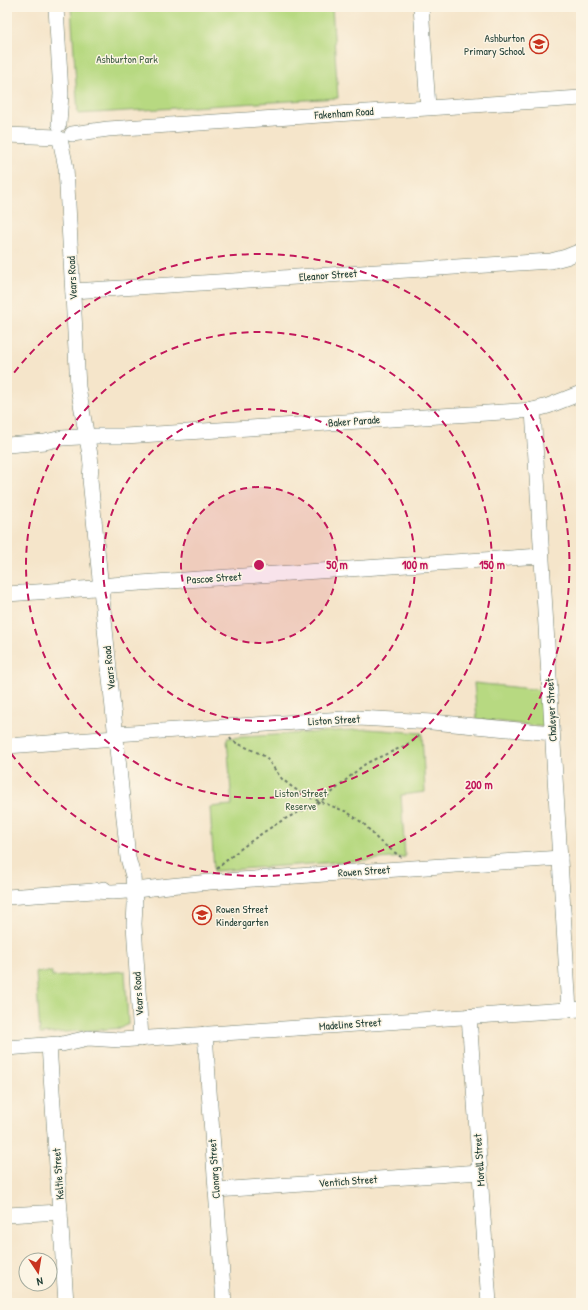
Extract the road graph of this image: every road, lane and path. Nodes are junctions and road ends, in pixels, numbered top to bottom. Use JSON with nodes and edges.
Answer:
{"nodes":[{"id":1,"x":56,"y":7,"type":"edge"},
{"id":2,"x":422,"y":7,"type":"edge"},
{"id":3,"x":581,"y":98,"type":"edge"},
{"id":4,"x":428,"y":108,"type":"junction"},
{"id":5,"x":64,"y":131,"type":"junction"},
{"id":6,"x":12,"y":135,"type":"edge"},
{"id":7,"x":581,"y":251,"type":"edge"},
{"id":8,"x":73,"y":291,"type":"junction"},
{"id":9,"x":581,"y":393,"type":"edge"},
{"id":10,"x":533,"y":410,"type":"junction"},
{"id":11,"x":83,"y":439,"type":"junction"},
{"id":12,"x":7,"y":445,"type":"edge"},
{"id":13,"x":542,"y":556,"type":"junction"},
{"id":14,"x":100,"y":587,"type":"junction"},
{"id":15,"x":7,"y":594,"type":"edge"},
{"id":16,"x":420,"y":732,"type":"dead end"},
{"id":17,"x":552,"y":733,"type":"junction"},
{"id":18,"x":116,"y":736,"type":"junction"},
{"id":19,"x":230,"y":737,"type":"dead end"},
{"id":20,"x":7,"y":746,"type":"edge"},
{"id":21,"x":320,"y":801,"type":"junction"},
{"id":22,"x":560,"y":858,"type":"junction"},
{"id":23,"x":394,"y":859,"type":"dead end"},
{"id":24,"x":216,"y":872,"type":"dead end"},
{"id":25,"x":131,"y":888,"type":"junction"},
{"id":26,"x":7,"y":897,"type":"edge"},
{"id":27,"x":575,"y":1009,"type":"edge"},
{"id":28,"x":469,"y":1016,"type":"junction"},
{"id":29,"x":205,"y":1034,"type":"junction"},
{"id":30,"x":141,"y":1039,"type":"junction"},
{"id":31,"x":56,"y":1045,"type":"junction"},
{"id":32,"x":7,"y":1048,"type":"edge"},
{"id":33,"x":480,"y":1172,"type":"junction"},
{"id":34,"x":216,"y":1190,"type":"junction"},
{"id":35,"x":60,"y":1212,"type":"junction"},
{"id":36,"x":7,"y":1215,"type":"edge"},
{"id":37,"x":66,"y":1303,"type":"edge"},
{"id":38,"x":224,"y":1303,"type":"edge"},
{"id":39,"x":489,"y":1303,"type":"edge"}],
"edges":[{"from":1,"to":5,"type":"street","name":"Vears Road"},
{"from":2,"to":4,"type":"street"},
{"from":3,"to":4,"type":"street","name":"Fakenham Road"},
{"from":4,"to":5,"type":"street","name":"Fakenham Road"},
{"from":5,"to":6,"type":"street","name":"Fakenham Road"},
{"from":5,"to":8,"type":"street","name":"Vears Road"},
{"from":7,"to":8,"type":"street","name":"Eleanor Street"},
{"from":8,"to":11,"type":"street","name":"Vears Road"},
{"from":9,"to":10,"type":"street","name":"Baker Parade"},
{"from":10,"to":11,"type":"street","name":"Baker Parade"},
{"from":10,"to":13,"type":"street","name":"Chaleyer Street"},
{"from":11,"to":12,"type":"street","name":"Baker Parade"},
{"from":11,"to":14,"type":"street","name":"Vears Road"},
{"from":13,"to":14,"type":"street","name":"Pascoe Street"},
{"from":13,"to":17,"type":"street","name":"Chaleyer Street"},
{"from":14,"to":15,"type":"street","name":"Pascoe Street"},
{"from":14,"to":18,"type":"street","name":"Vears Road"},
{"from":16,"to":21,"type":"path"},
{"from":17,"to":18,"type":"street","name":"Liston Street"},
{"from":17,"to":22,"type":"street","name":"Chaleyer Street"},
{"from":18,"to":20,"type":"street","name":"Liston Street"},
{"from":18,"to":25,"type":"street","name":"Vears Road"},
{"from":19,"to":21,"type":"path"},
{"from":21,"to":23,"type":"path"},
{"from":21,"to":24,"type":"path"},
{"from":22,"to":25,"type":"street","name":"Rowen Street"},
{"from":22,"to":27,"type":"street","name":"Chaleyer Street"},
{"from":25,"to":26,"type":"street","name":"Rowen Street"},
{"from":25,"to":30,"type":"street","name":"Vears Road"},
{"from":27,"to":28,"type":"street","name":"Madeline Street"},
{"from":28,"to":29,"type":"street","name":"Madeline Street"},
{"from":28,"to":33,"type":"street","name":"Morell Street"},
{"from":29,"to":30,"type":"street","name":"Madeline Street"},
{"from":29,"to":34,"type":"street","name":"Clonarg Street"},
{"from":30,"to":31,"type":"street","name":"Madeline Street"},
{"from":31,"to":32,"type":"street","name":"Madeline Street"},
{"from":31,"to":35,"type":"street","name":"Keltie Street"},
{"from":33,"to":34,"type":"street","name":"Ventich Street"},
{"from":33,"to":39,"type":"street","name":"Morell Street"},
{"from":34,"to":38,"type":"street","name":"Clonarg Street"},
{"from":35,"to":36,"type":"street"},
{"from":35,"to":37,"type":"street","name":"Keltie Street"}]}
